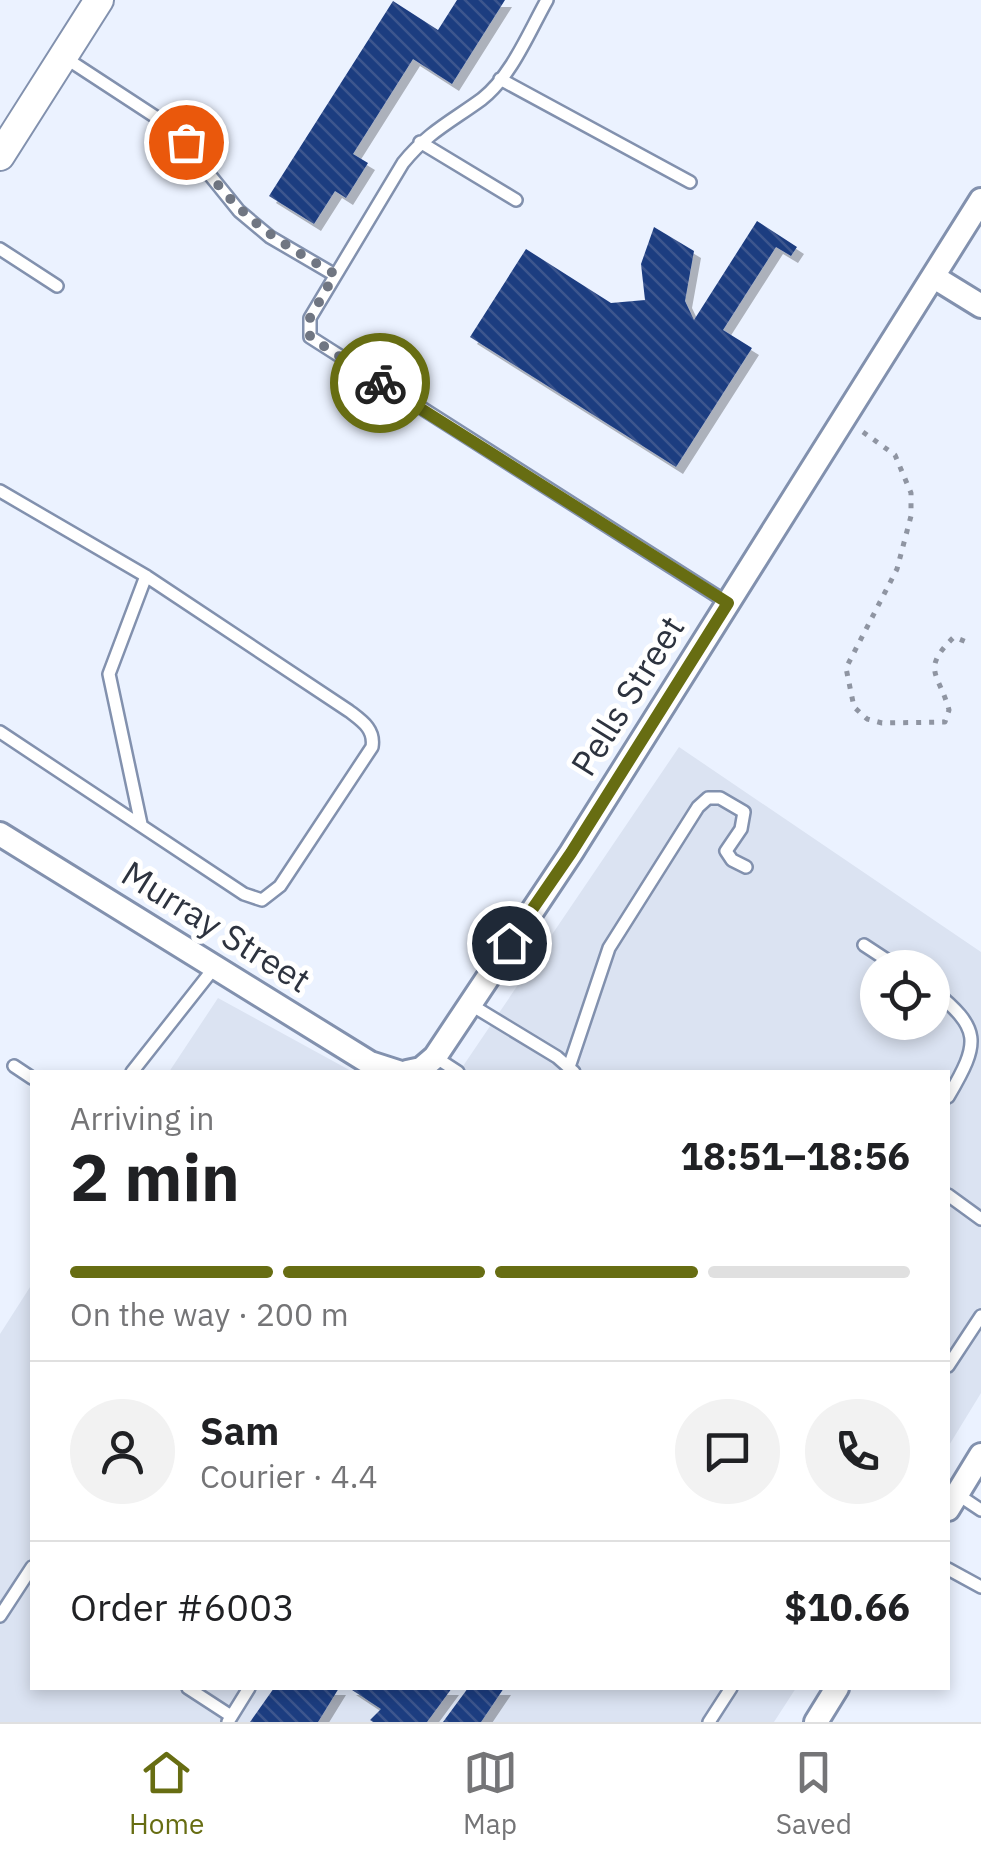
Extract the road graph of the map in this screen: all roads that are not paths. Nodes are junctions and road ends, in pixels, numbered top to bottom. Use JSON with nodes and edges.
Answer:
{"nodes":[{"id":1,"x":99,"y":0,"type":"edge"},
{"id":2,"x":547,"y":0,"type":"edge"},
{"id":3,"x":64,"y":57,"type":"junction"},
{"id":4,"x":500,"y":80,"type":"junction"},
{"id":5,"x":420,"y":142,"type":"junction"},
{"id":6,"x":0,"y":156,"type":"edge"},
{"id":7,"x":690,"y":182,"type":"dead end"},
{"id":8,"x":516,"y":200,"type":"dead end"},
{"id":9,"x":981,"y":200,"type":"edge"},
{"id":10,"x":0,"y":249,"type":"edge"},
{"id":11,"x":335,"y":274,"type":"junction"},
{"id":12,"x":934,"y":277,"type":"junction"},
{"id":13,"x":57,"y":286,"type":"dead end"},
{"id":14,"x":981,"y":306,"type":"edge"},
{"id":15,"x":0,"y":491,"type":"edge"},
{"id":16,"x":146,"y":576,"type":"junction"},
{"id":17,"x":728,"y":603,"type":"junction"},
{"id":18,"x":0,"y":732,"type":"edge"},
{"id":19,"x":141,"y":824,"type":"junction"},
{"id":20,"x":0,"y":834,"type":"edge"},
{"id":21,"x":746,"y":867,"type":"dead end"},
{"id":22,"x":864,"y":945,"type":"dead end"},
{"id":23,"x":872,"y":950,"type":"edge"},
{"id":24,"x":214,"y":968,"type":"junction"},
{"id":25,"x":950,"y":1000,"type":"edge"},
{"id":26,"x":468,"y":1003,"type":"junction"},
{"id":27,"x":14,"y":1066,"type":"dead end"},
{"id":28,"x":415,"y":1068,"type":"edge"},
{"id":29,"x":134,"y":1070,"type":"edge"},
{"id":30,"x":572,"y":1070,"type":"edge"},
{"id":31,"x":30,"y":1077,"type":"edge"},
{"id":32,"x":950,"y":1094,"type":"edge"},
{"id":33,"x":950,"y":1196,"type":"edge"},
{"id":34,"x":981,"y":1219,"type":"edge"},
{"id":35,"x":981,"y":1316,"type":"edge"},
{"id":36,"x":950,"y":1363,"type":"edge"},
{"id":37,"x":981,"y":1455,"type":"edge"},
{"id":38,"x":952,"y":1502,"type":"edge"},
{"id":39,"x":981,"y":1510,"type":"edge"},
{"id":40,"x":30,"y":1571,"type":"edge"},
{"id":41,"x":950,"y":1571,"type":"edge"},
{"id":42,"x":981,"y":1587,"type":"edge"},
{"id":43,"x":0,"y":1616,"type":"edge"},
{"id":44,"x":191,"y":1690,"type":"edge"},
{"id":45,"x":248,"y":1690,"type":"edge"},
{"id":46,"x":730,"y":1690,"type":"edge"},
{"id":47,"x":836,"y":1690,"type":"edge"},
{"id":48,"x":230,"y":1719,"type":"edge"},
{"id":49,"x":709,"y":1722,"type":"edge"},
{"id":50,"x":816,"y":1722,"type":"edge"}],
"edges":[{"from":1,"to":3,"type":"street"},
{"from":2,"to":4,"type":"lane"},
{"from":3,"to":6,"type":"street"},
{"from":3,"to":11,"type":"lane"},
{"from":4,"to":5,"type":"lane"},
{"from":4,"to":7,"type":"lane"},
{"from":5,"to":8,"type":"lane"},
{"from":5,"to":11,"type":"lane"},
{"from":9,"to":12,"type":"street","name":"Pells Street"},
{"from":10,"to":13,"type":"lane"},
{"from":11,"to":17,"type":"lane"},
{"from":12,"to":14,"type":"street"},
{"from":12,"to":17,"type":"street","name":"Pells Street"},
{"from":15,"to":16,"type":"lane"},
{"from":16,"to":19,"type":"lane"},
{"from":16,"to":19,"type":"lane"},
{"from":17,"to":26,"type":"street","name":"Pells Street"},
{"from":18,"to":19,"type":"lane"},
{"from":20,"to":24,"type":"street","name":"Murray Street"},
{"from":21,"to":30,"type":"lane"},
{"from":22,"to":23,"type":"lane"},
{"from":24,"to":28,"type":"street","name":"Murray Street"},
{"from":24,"to":29,"type":"lane"},
{"from":25,"to":32,"type":"lane"},
{"from":26,"to":28,"type":"street","name":"Pells Street"},
{"from":26,"to":30,"type":"lane"},
{"from":27,"to":31,"type":"lane"},
{"from":33,"to":34,"type":"lane"},
{"from":35,"to":36,"type":"lane"},
{"from":37,"to":38,"type":"street"},
{"from":38,"to":39,"type":"lane"},
{"from":40,"to":43,"type":"lane"},
{"from":41,"to":42,"type":"lane"},
{"from":44,"to":48,"type":"lane"},
{"from":45,"to":48,"type":"lane"},
{"from":46,"to":49,"type":"lane"},
{"from":47,"to":50,"type":"street"}]}
